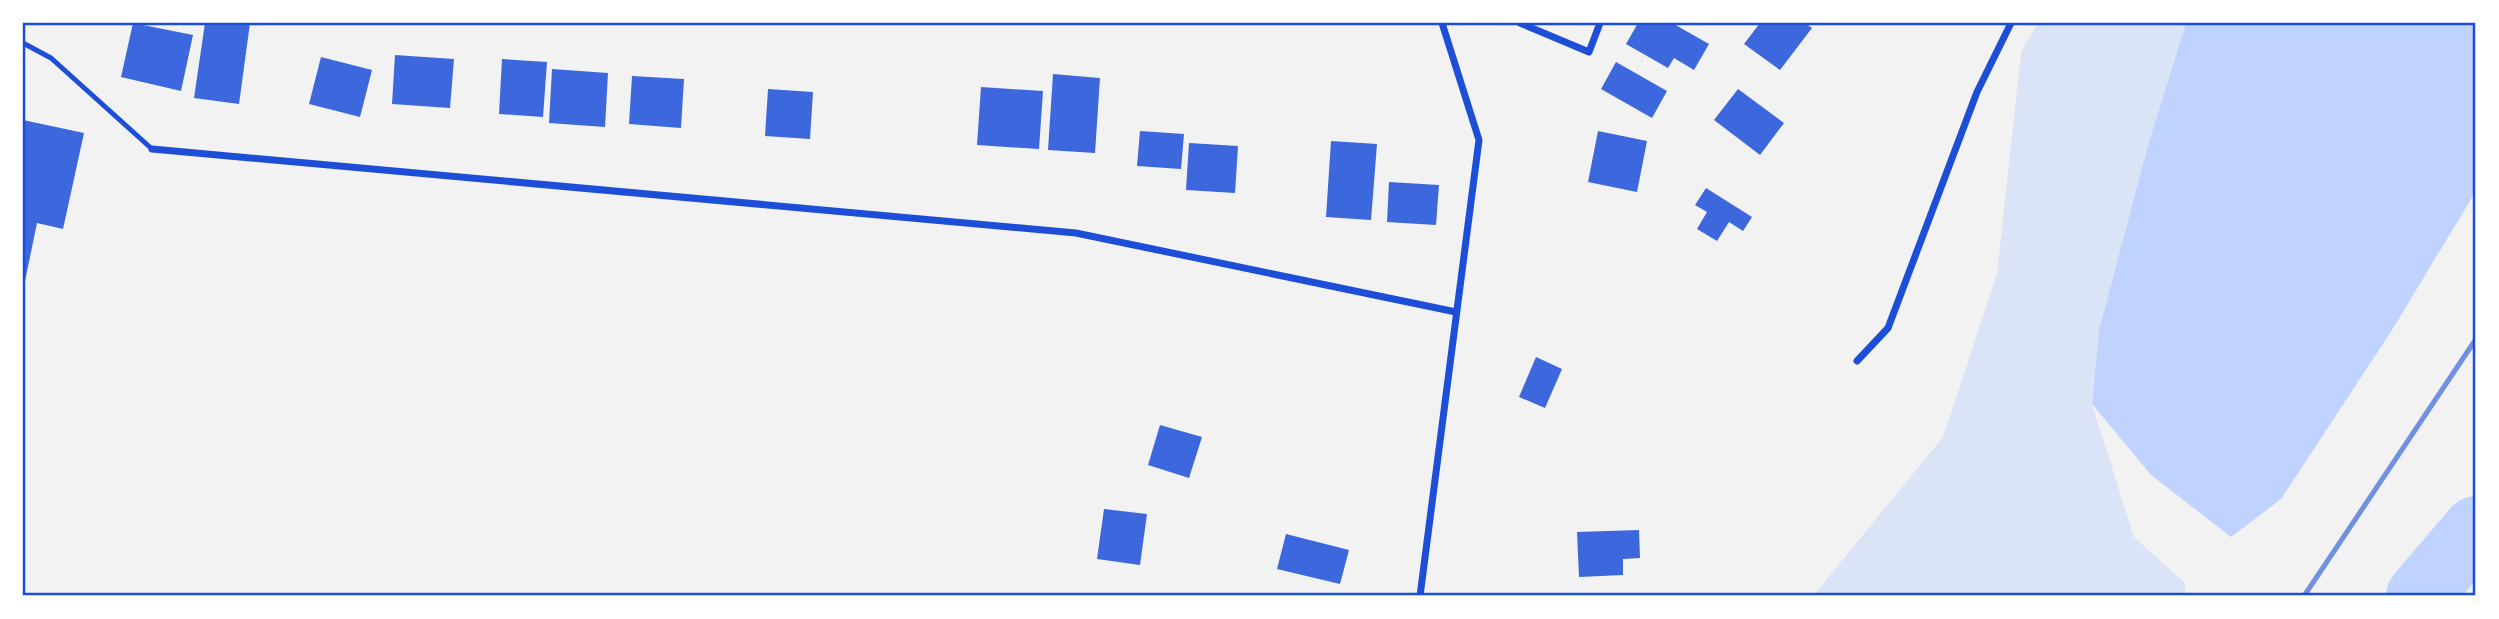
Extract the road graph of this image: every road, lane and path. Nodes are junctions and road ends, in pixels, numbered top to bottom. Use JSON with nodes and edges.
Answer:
{"nodes":[{"id":1,"x":1443,"y":23,"type":"edge"},
{"id":2,"x":1520,"y":23,"type":"edge"},
{"id":3,"x":1600,"y":23,"type":"edge"},
{"id":4,"x":2011,"y":23,"type":"edge"},
{"id":5,"x":23,"y":43,"type":"edge"},
{"id":6,"x":152,"y":149,"type":"joint"},
{"id":7,"x":1456,"y":313,"type":"junction"},
{"id":8,"x":1857,"y":361,"type":"dead end"},
{"id":9,"x":1420,"y":596,"type":"edge"}],
"edges":[{"from":1,"to":7,"type":"street"},
{"from":2,"to":3,"type":"street"},
{"from":4,"to":8,"type":"street"},
{"from":5,"to":6,"type":"lane"},
{"from":6,"to":7,"type":"street"},
{"from":7,"to":9,"type":"street"}]}
